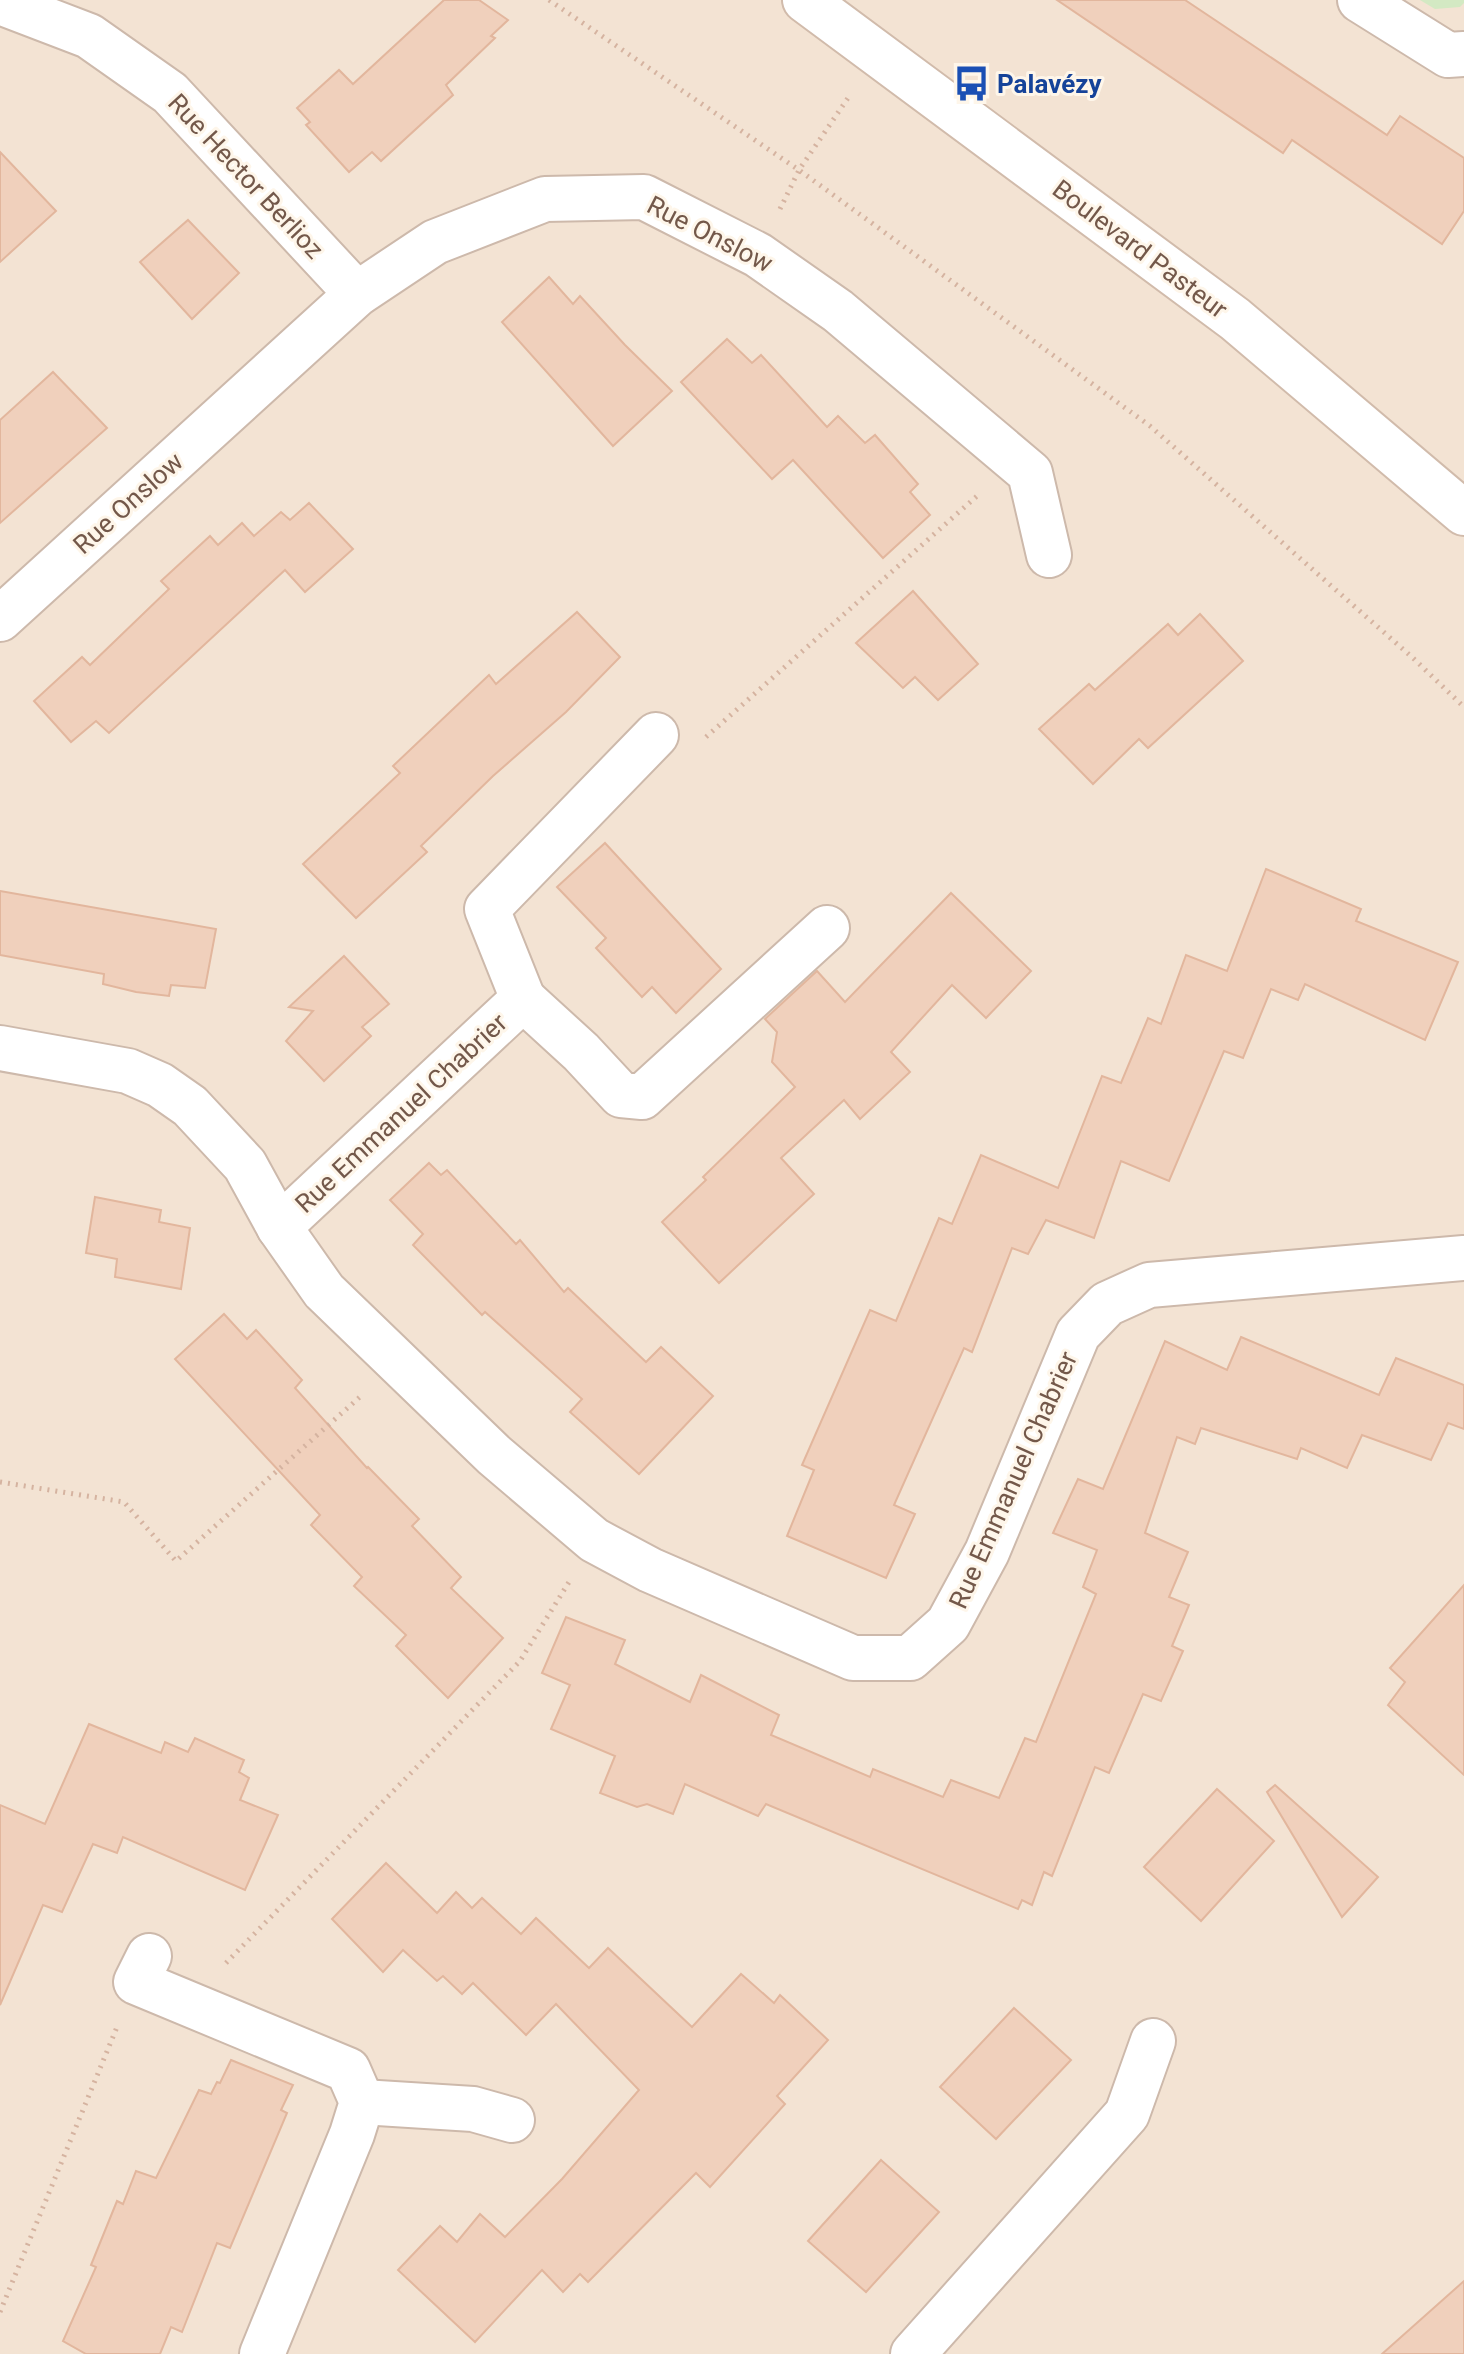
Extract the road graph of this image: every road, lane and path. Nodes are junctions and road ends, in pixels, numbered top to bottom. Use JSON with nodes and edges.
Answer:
{"nodes":[{"id":1,"x":549,"y":0,"type":"edge"},
{"id":2,"x":805,"y":0,"type":"edge"},
{"id":3,"x":1360,"y":0,"type":"edge"},
{"id":4,"x":0,"y":2,"type":"edge"},
{"id":5,"x":878,"y":54,"type":"junction"},
{"id":6,"x":1464,"y":54,"type":"edge"},
{"id":7,"x":799,"y":170,"type":"junction"},
{"id":8,"x":758,"y":255,"type":"junction"},
{"id":9,"x":357,"y":294,"type":"junction"},
{"id":10,"x":1017,"y":461,"type":"junction"},
{"id":11,"x":1464,"y":513,"type":"edge"},
{"id":12,"x":1049,"y":555,"type":"dead end"},
{"id":13,"x":0,"y":619,"type":"edge"},
{"id":14,"x":1464,"y":707,"type":"edge"},
{"id":15,"x":656,"y":735,"type":"joint"},
{"id":16,"x":827,"y":928,"type":"dead end"},
{"id":17,"x":523,"y":999,"type":"junction"},
{"id":18,"x":0,"y":1048,"type":"edge"},
{"id":19,"x":279,"y":1227,"type":"junction"},
{"id":20,"x":1464,"y":1258,"type":"edge"},
{"id":21,"x":398,"y":1364,"type":"junction"},
{"id":22,"x":0,"y":1482,"type":"edge"},
{"id":23,"x":594,"y":1540,"type":"junction"},
{"id":24,"x":142,"y":1969,"type":"joint"},
{"id":25,"x":185,"y":2004,"type":"junction"},
{"id":26,"x":1153,"y":2041,"type":"dead end"},
{"id":27,"x":362,"y":2102,"type":"junction"},
{"id":28,"x":512,"y":2120,"type":"dead end"},
{"id":29,"x":0,"y":2312,"type":"edge"},
{"id":30,"x":262,"y":2354,"type":"edge"},
{"id":31,"x":913,"y":2354,"type":"edge"}],
"edges":[{"from":1,"to":7,"type":"path"},
{"from":2,"to":5,"type":"street","name":"Boulevard Pasteur"},
{"from":3,"to":6,"type":"street"},
{"from":4,"to":9,"type":"street","name":"Rue Hector Berlioz"},
{"from":5,"to":7,"type":"path"},
{"from":5,"to":11,"type":"street","name":"Boulevard Pasteur"},
{"from":7,"to":8,"type":"path"},
{"from":7,"to":14,"type":"path"},
{"from":8,"to":9,"type":"street","name":"Rue Onslow"},
{"from":8,"to":10,"type":"street","name":"Rue Onslow"},
{"from":9,"to":13,"type":"street","name":"Rue Onslow"},
{"from":10,"to":12,"type":"street","name":"Rue Onslow"},
{"from":10,"to":15,"type":"path"},
{"from":15,"to":17,"type":"street","name":"Rue Emmanuel Chabrier"},
{"from":16,"to":17,"type":"street","name":"Rue Emmanuel Chabrier"},
{"from":17,"to":19,"type":"street","name":"Rue Emmanuel Chabrier"},
{"from":18,"to":19,"type":"street","name":"Rue Emmanuel Chabrier"},
{"from":19,"to":21,"type":"street","name":"Rue Emmanuel Chabrier"},
{"from":20,"to":23,"type":"street","name":"Rue Emmanuel Chabrier"},
{"from":21,"to":22,"type":"path"},
{"from":21,"to":23,"type":"street","name":"Rue Emmanuel Chabrier"},
{"from":23,"to":25,"type":"path"},
{"from":24,"to":25,"type":"street"},
{"from":24,"to":29,"type":"path"},
{"from":25,"to":27,"type":"street"},
{"from":26,"to":31,"type":"street"},
{"from":27,"to":28,"type":"street"},
{"from":27,"to":30,"type":"street"}]}
